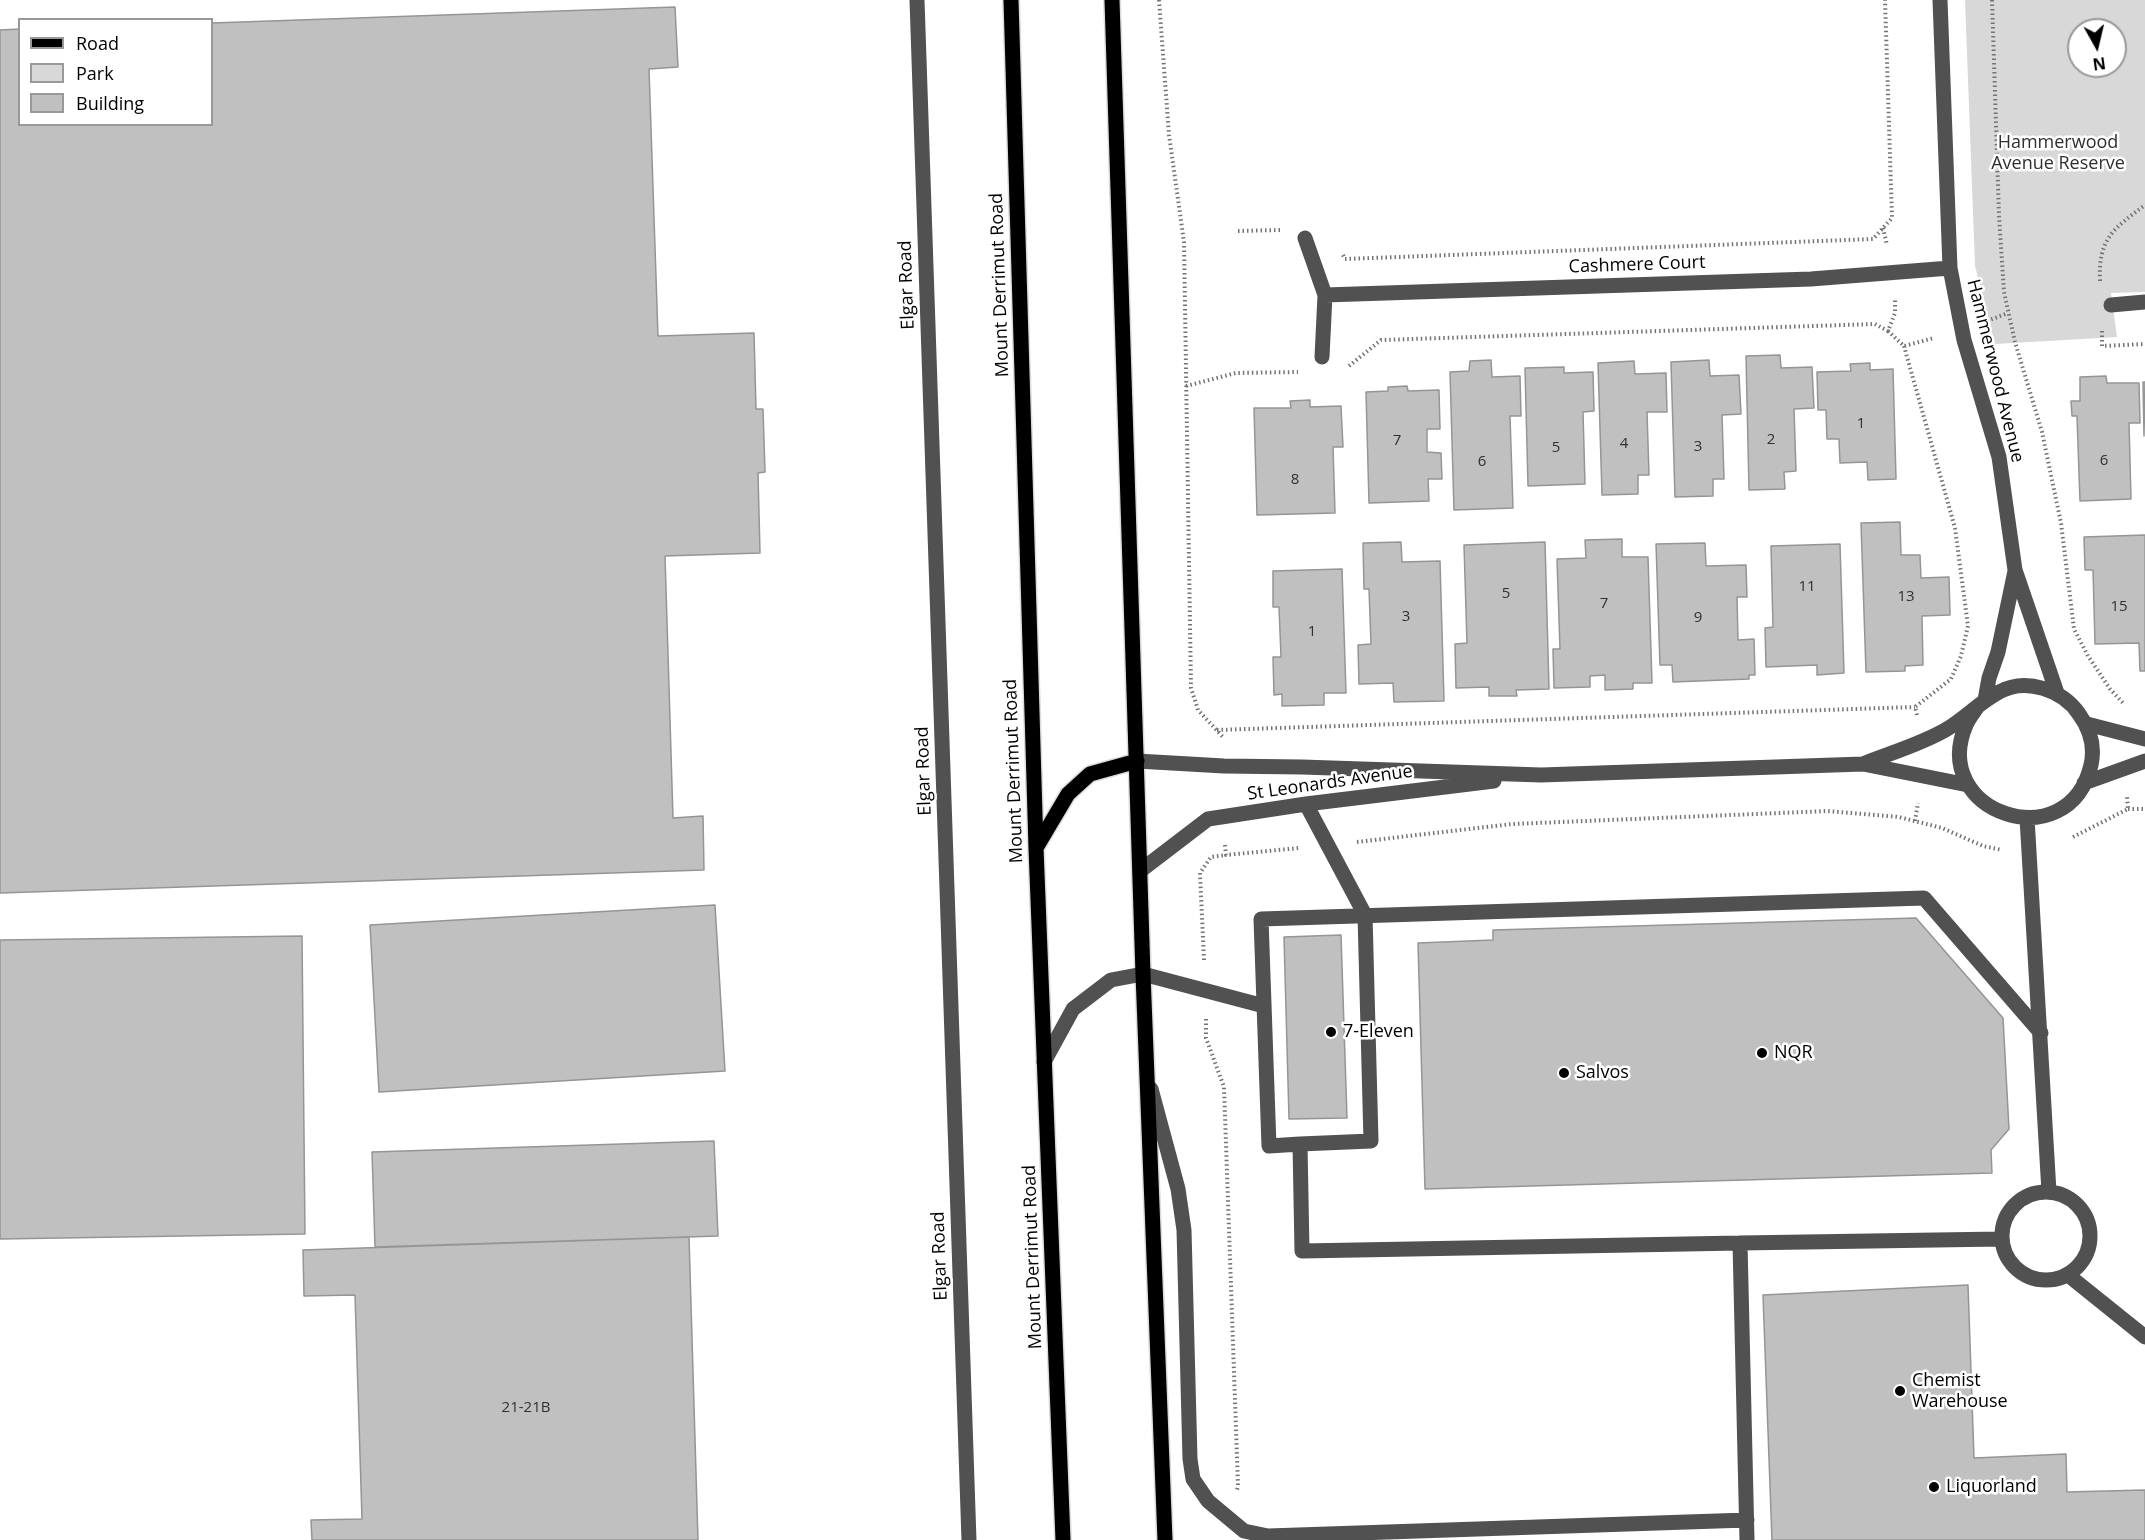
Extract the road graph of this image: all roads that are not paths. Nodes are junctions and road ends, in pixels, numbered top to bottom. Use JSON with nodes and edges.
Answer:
{"nodes":[{"id":1,"x":917,"y":0,"type":"edge"},
{"id":2,"x":1011,"y":0,"type":"edge"},
{"id":3,"x":1112,"y":0,"type":"edge"},
{"id":4,"x":1940,"y":0,"type":"edge"},
{"id":5,"x":1305,"y":238,"type":"dead end"},
{"id":6,"x":1950,"y":268,"type":"junction"},
{"id":7,"x":1325,"y":295,"type":"junction"},
{"id":8,"x":2145,"y":302,"type":"edge"},
{"id":9,"x":2111,"y":305,"type":"dead end"},
{"id":10,"x":1323,"y":357,"type":"dead end"},
{"id":11,"x":2015,"y":570,"type":"junction"},
{"id":12,"x":2057,"y":693,"type":"junction"},
{"id":13,"x":1982,"y":703,"type":"junction"},
{"id":14,"x":2087,"y":724,"type":"junction"},
{"id":15,"x":2145,"y":740,"type":"edge"},
{"id":16,"x":1137,"y":761,"type":"junction"},
{"id":17,"x":2145,"y":761,"type":"edge"},
{"id":18,"x":1863,"y":764,"type":"junction"},
{"id":19,"x":1541,"y":775,"type":"junction"},
{"id":20,"x":2084,"y":783,"type":"junction"},
{"id":21,"x":1968,"y":784,"type":"junction"},
{"id":22,"x":1306,"y":804,"type":"junction"},
{"id":23,"x":2026,"y":818,"type":"junction"},
{"id":24,"x":1036,"y":848,"type":"junction"},
{"id":25,"x":1140,"y":871,"type":"junction"},
{"id":26,"x":1365,"y":915,"type":"junction"},
{"id":27,"x":1143,"y":974,"type":"junction"},
{"id":28,"x":1264,"y":1006,"type":"junction"},
{"id":29,"x":2041,"y":1033,"type":"junction"},
{"id":30,"x":1044,"y":1062,"type":"junction"},
{"id":31,"x":1148,"y":1077,"type":"junction"},
{"id":32,"x":1300,"y":1144,"type":"junction"},
{"id":33,"x":2049,"y":1192,"type":"junction"},
{"id":34,"x":2001,"y":1239,"type":"junction"},
{"id":35,"x":1740,"y":1243,"type":"junction"},
{"id":36,"x":2068,"y":1275,"type":"junction"},
{"id":37,"x":2145,"y":1337,"type":"edge"},
{"id":38,"x":1746,"y":1520,"type":"junction"},
{"id":39,"x":969,"y":1540,"type":"edge"},
{"id":40,"x":1063,"y":1540,"type":"edge"},
{"id":41,"x":1165,"y":1540,"type":"edge"},
{"id":42,"x":1747,"y":1540,"type":"edge"}],
"edges":[{"from":1,"to":39,"type":"street","name":"Elgar Road"},
{"from":2,"to":24,"type":"main road","name":"Mount Derrimut Road"},
{"from":3,"to":16,"type":"main road"},
{"from":4,"to":6,"type":"street","name":"Hammerwood Avenue"},
{"from":5,"to":7,"type":"street"},
{"from":6,"to":7,"type":"street","name":"Cashmere Court"},
{"from":6,"to":11,"type":"street","name":"Hammerwood Avenue"},
{"from":7,"to":10,"type":"street"},
{"from":8,"to":9,"type":"street"},
{"from":11,"to":12,"type":"street","name":"Hammerwood Avenue"},
{"from":11,"to":13,"type":"street","name":"Hammerwood Avenue"},
{"from":12,"to":13,"type":"street"},
{"from":12,"to":14,"type":"street"},
{"from":13,"to":18,"type":"street","name":"St Leonards Avenue"},
{"from":13,"to":21,"type":"street"},
{"from":14,"to":15,"type":"street"},
{"from":14,"to":20,"type":"street"},
{"from":16,"to":19,"type":"street","name":"St Leonards Avenue"},
{"from":16,"to":24,"type":"main road"},
{"from":16,"to":25,"type":"main road"},
{"from":17,"to":20,"type":"street"},
{"from":18,"to":19,"type":"street","name":"St Leonards Avenue"},
{"from":18,"to":21,"type":"street","name":"St Leonards Avenue"},
{"from":19,"to":22,"type":"street","name":"St Leonards Avenue"},
{"from":20,"to":23,"type":"street"},
{"from":21,"to":23,"type":"street"},
{"from":22,"to":25,"type":"street","name":"St Leonards Avenue"},
{"from":22,"to":26,"type":"street"},
{"from":23,"to":29,"type":"street"},
{"from":24,"to":30,"type":"main road","name":"Mount Derrimut Road"},
{"from":25,"to":27,"type":"main road"},
{"from":26,"to":28,"type":"street"},
{"from":26,"to":29,"type":"street"},
{"from":26,"to":32,"type":"street"},
{"from":27,"to":28,"type":"street"},
{"from":27,"to":30,"type":"street"},
{"from":27,"to":31,"type":"main road"},
{"from":28,"to":32,"type":"street"},
{"from":29,"to":33,"type":"street"},
{"from":30,"to":40,"type":"main road","name":"Mount Derrimut Road"},
{"from":31,"to":38,"type":"street"},
{"from":31,"to":41,"type":"main road"},
{"from":32,"to":35,"type":"street"},
{"from":33,"to":34,"type":"street"},
{"from":33,"to":36,"type":"street"},
{"from":34,"to":35,"type":"street"},
{"from":34,"to":36,"type":"street"},
{"from":35,"to":38,"type":"street"},
{"from":36,"to":37,"type":"street"},
{"from":38,"to":42,"type":"street"}]}
